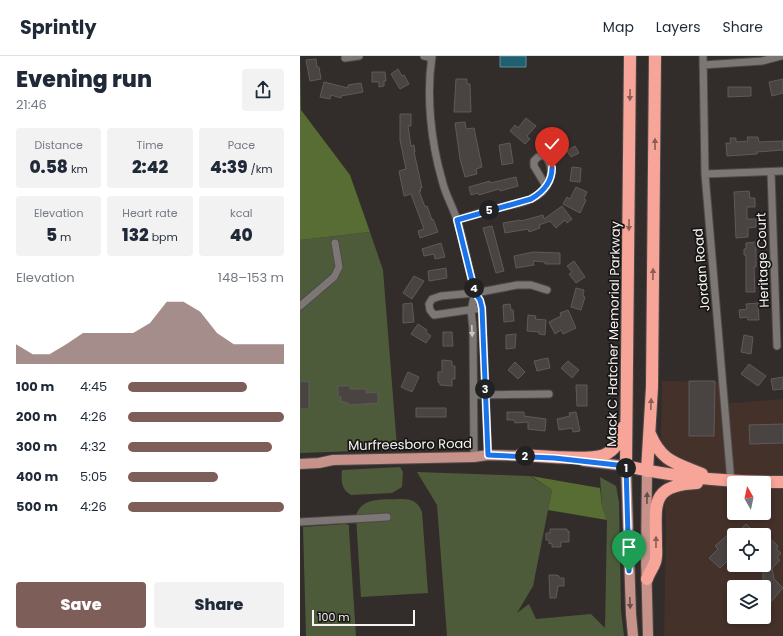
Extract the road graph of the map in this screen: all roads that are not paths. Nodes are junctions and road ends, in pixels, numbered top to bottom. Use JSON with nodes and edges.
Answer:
{"nodes":[{"id":1,"x":359,"y":56,"type":"edge"},
{"id":2,"x":424,"y":56,"type":"edge"},
{"id":3,"x":630,"y":56,"type":"edge"},
{"id":4,"x":655,"y":56,"type":"edge"},
{"id":5,"x":703,"y":56,"type":"edge"},
{"id":6,"x":780,"y":56,"type":"edge"},
{"id":7,"x":432,"y":57,"type":"edge"},
{"id":8,"x":345,"y":58,"type":"dead end"},
{"id":9,"x":703,"y":65,"type":"junction"},
{"id":10,"x":771,"y":172,"type":"junction"},
{"id":11,"x":783,"y":172,"type":"edge"},
{"id":12,"x":705,"y":174,"type":"junction"},
{"id":13,"x":546,"y":186,"type":"dead end"},
{"id":14,"x":457,"y":220,"type":"junction"},
{"id":15,"x":335,"y":243,"type":"dead end"},
{"id":16,"x":547,"y":290,"type":"dead end"},
{"id":17,"x":475,"y":293,"type":"junction"},
{"id":18,"x":300,"y":306,"type":"edge"},
{"id":19,"x":482,"y":308,"type":"junction"},
{"id":20,"x":471,"y":310,"type":"junction"},
{"id":21,"x":627,"y":340,"type":"junction"},
{"id":22,"x":777,"y":346,"type":"dead end"},
{"id":23,"x":549,"y":394,"type":"dead end"},
{"id":24,"x":474,"y":395,"type":"junction"},
{"id":25,"x":486,"y":395,"type":"junction"},
{"id":26,"x":650,"y":433,"type":"junction"},
{"id":27,"x":488,"y":455,"type":"junction"},
{"id":28,"x":520,"y":456,"type":"junction"},
{"id":29,"x":474,"y":457,"type":"junction"},
{"id":30,"x":300,"y":464,"type":"edge"},
{"id":31,"x":626,"y":466,"type":"junction"},
{"id":32,"x":647,"y":471,"type":"junction"},
{"id":33,"x":730,"y":476,"type":"edge"},
{"id":34,"x":718,"y":481,"type":"junction"},
{"id":35,"x":727,"y":482,"type":"edge"},
{"id":36,"x":727,"y":482,"type":"edge"},
{"id":37,"x":771,"y":482,"type":"edge"},
{"id":38,"x":783,"y":482,"type":"edge"},
{"id":39,"x":386,"y":517,"type":"dead end"},
{"id":40,"x":300,"y":522,"type":"edge"},
{"id":41,"x":647,"y":579,"type":"junction"},
{"id":42,"x":633,"y":636,"type":"edge"},
{"id":43,"x":648,"y":636,"type":"edge"}],
"edges":[{"from":1,"to":8,"type":"street"},
{"from":2,"to":7,"type":"street"},
{"from":3,"to":21,"type":"highway","name":"Mack C Hatcher Memorial Parkway","one_way":true},
{"from":26,"to":4,"type":"highway","one_way":true},
{"from":5,"to":9,"type":"street","name":"Jordan Road"},
{"from":6,"to":9,"type":"street"},
{"from":7,"to":14,"type":"street"},
{"from":9,"to":12,"type":"street","name":"Jordan Road"},
{"from":10,"to":11,"type":"street"},
{"from":10,"to":12,"type":"street"},
{"from":10,"to":22,"type":"street","name":"Heritage Court"},
{"from":12,"to":33,"type":"street","name":"Jordan Road"},
{"from":13,"to":14,"type":"street"},
{"from":14,"to":17,"type":"street"},
{"from":15,"to":18,"type":"street"},
{"from":16,"to":17,"type":"street"},
{"from":17,"to":19,"type":"street"},
{"from":17,"to":20,"type":"street"},
{"from":17,"to":20,"type":"street"},
{"from":19,"to":20,"type":"street"},
{"from":19,"to":25,"type":"street"},
{"from":20,"to":24,"type":"street","one_way":true},
{"from":21,"to":28,"type":"highway"},
{"from":21,"to":31,"type":"highway","name":"Mack C Hatcher Memorial Parkway"},
{"from":23,"to":25,"type":"street"},
{"from":24,"to":25,"type":"street"},
{"from":24,"to":29,"type":"street"},
{"from":25,"to":27,"type":"street"},
{"from":26,"to":32,"type":"highway"},
{"from":26,"to":34,"type":"highway"},
{"from":27,"to":28,"type":"main road","name":"Murfreesboro Road"},
{"from":27,"to":29,"type":"main road","name":"Murfreesboro Road"},
{"from":28,"to":31,"type":"main road","name":"Murfreesboro Road"},
{"from":29,"to":30,"type":"main road","name":"Murfreesboro Road"},
{"from":31,"to":32,"type":"highway","name":"Murfreesboro Road"},
{"from":31,"to":42,"type":"main road","name":"Mack C Hatcher Memorial Parkway","one_way":true},
{"from":32,"to":34,"type":"highway","name":"Murfreesboro Road"},
{"from":41,"to":32,"type":"main road","one_way":true},
{"from":34,"to":35,"type":"highway","name":"Murfreesboro Road"},
{"from":41,"to":36,"type":"highway","one_way":true},
{"from":37,"to":38,"type":"highway","name":"Murfreesboro Road"},
{"from":39,"to":40,"type":"street"},
{"from":41,"to":43,"type":"main road"}]}
